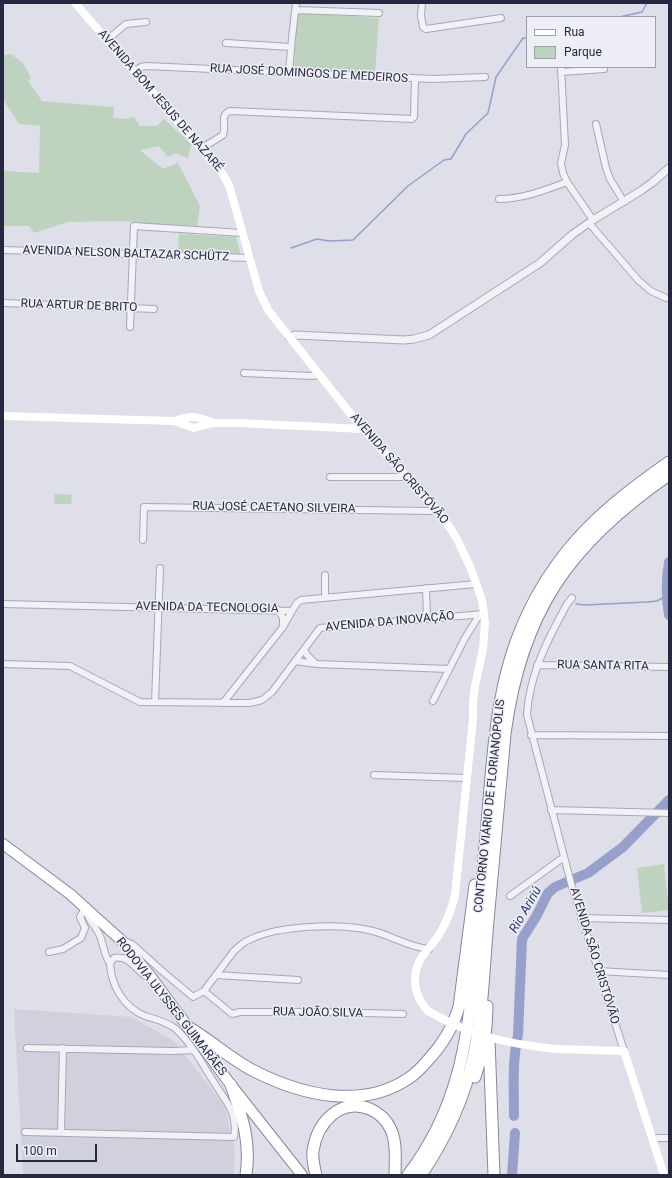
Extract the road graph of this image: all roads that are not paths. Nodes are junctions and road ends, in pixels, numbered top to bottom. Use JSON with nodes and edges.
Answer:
{"nodes":[{"id":1,"x":75,"y":3,"type":"edge"},
{"id":2,"x":422,"y":3,"type":"edge"},
{"id":3,"x":296,"y":6,"type":"edge"},
{"id":4,"x":379,"y":13,"type":"dead end"},
{"id":5,"x":501,"y":18,"type":"dead end"},
{"id":6,"x":146,"y":22,"type":"dead end"},
{"id":7,"x":107,"y":40,"type":"junction"},
{"id":8,"x":226,"y":43,"type":"dead end"},
{"id":9,"x":291,"y":47,"type":"junction"},
{"id":10,"x":604,"y":69,"type":"dead end"},
{"id":11,"x":561,"y":70,"type":"edge"},
{"id":12,"x":134,"y":71,"type":"junction"},
{"id":13,"x":289,"y":72,"type":"junction"},
{"id":14,"x":485,"y":77,"type":"dead end"},
{"id":15,"x":415,"y":79,"type":"junction"},
{"id":16,"x":596,"y":124,"type":"dead end"},
{"id":17,"x":202,"y":148,"type":"junction"},
{"id":18,"x":669,"y":168,"type":"edge"},
{"id":19,"x":567,"y":182,"type":"junction"},
{"id":20,"x":499,"y":199,"type":"dead end"},
{"id":21,"x":624,"y":202,"type":"junction"},
{"id":22,"x":591,"y":221,"type":"junction"},
{"id":23,"x":242,"y":233,"type":"junction"},
{"id":24,"x":3,"y":250,"type":"edge"},
{"id":25,"x":132,"y":255,"type":"junction"},
{"id":26,"x":250,"y":258,"type":"junction"},
{"id":27,"x":666,"y":298,"type":"dead end"},
{"id":28,"x":3,"y":303,"type":"edge"},
{"id":29,"x":131,"y":308,"type":"junction"},
{"id":30,"x":154,"y":309,"type":"dead end"},
{"id":31,"x":130,"y":326,"type":"dead end"},
{"id":32,"x":289,"y":337,"type":"junction"},
{"id":33,"x":244,"y":373,"type":"dead end"},
{"id":34,"x":319,"y":374,"type":"junction"},
{"id":35,"x":350,"y":413,"type":"junction"},
{"id":36,"x":3,"y":416,"type":"edge"},
{"id":37,"x":188,"y":417,"type":"junction"},
{"id":38,"x":174,"y":421,"type":"junction"},
{"id":39,"x":203,"y":422,"type":"junction"},
{"id":40,"x":187,"y":426,"type":"junction"},
{"id":41,"x":340,"y":428,"type":"junction"},
{"id":42,"x":364,"y":429,"type":"junction"},
{"id":43,"x":669,"y":462,"type":"edge"},
{"id":44,"x":669,"y":475,"type":"edge"},
{"id":45,"x":330,"y":477,"type":"dead end"},
{"id":46,"x":407,"y":477,"type":"junction"},
{"id":47,"x":435,"y":508,"type":"junction"},
{"id":48,"x":143,"y":540,"type":"dead end"},
{"id":49,"x":160,"y":568,"type":"dead end"},
{"id":50,"x":325,"y":575,"type":"dead end"},
{"id":51,"x":476,"y":584,"type":"junction"},
{"id":52,"x":426,"y":588,"type":"junction"},
{"id":53,"x":325,"y":598,"type":"junction"},
{"id":54,"x":572,"y":598,"type":"dead end"},
{"id":55,"x":3,"y":604,"type":"edge"},
{"id":56,"x":158,"y":607,"type":"junction"},
{"id":57,"x":278,"y":610,"type":"junction"},
{"id":58,"x":290,"y":610,"type":"junction"},
{"id":59,"x":482,"y":614,"type":"junction"},
{"id":60,"x":427,"y":619,"type":"junction"},
{"id":61,"x":283,"y":625,"type":"junction"},
{"id":62,"x":304,"y":650,"type":"junction"},
{"id":63,"x":295,"y":661,"type":"junction"},
{"id":64,"x":3,"y":664,"type":"edge"},
{"id":65,"x":317,"y":664,"type":"junction"},
{"id":66,"x":537,"y":665,"type":"junction"},
{"id":67,"x":669,"y":667,"type":"edge"},
{"id":68,"x":449,"y":669,"type":"junction"},
{"id":69,"x":155,"y":702,"type":"junction"},
{"id":70,"x":433,"y":702,"type":"dead end"},
{"id":71,"x":223,"y":703,"type":"junction"},
{"id":72,"x":531,"y":736,"type":"junction"},
{"id":73,"x":669,"y":736,"type":"edge"},
{"id":74,"x":374,"y":775,"type":"dead end"},
{"id":75,"x":467,"y":778,"type":"junction"},
{"id":76,"x":551,"y":810,"type":"junction"},
{"id":77,"x":666,"y":813,"type":"edge"},
{"id":78,"x":485,"y":841,"type":"junction"},
{"id":79,"x":3,"y":844,"type":"edge"},
{"id":80,"x":564,"y":857,"type":"junction"},
{"id":81,"x":510,"y":896,"type":"dead end"},
{"id":82,"x":85,"y":908,"type":"junction"},
{"id":83,"x":581,"y":918,"type":"junction"},
{"id":84,"x":669,"y":920,"type":"edge"},
{"id":85,"x":122,"y":940,"type":"junction"},
{"id":86,"x":486,"y":946,"type":"junction"},
{"id":87,"x":429,"y":949,"type":"junction"},
{"id":88,"x":49,"y":952,"type":"dead end"},
{"id":89,"x":110,"y":963,"type":"junction"},
{"id":90,"x":598,"y":971,"type":"junction"},
{"id":91,"x":216,"y":975,"type":"junction"},
{"id":92,"x":669,"y":975,"type":"edge"},
{"id":93,"x":151,"y":977,"type":"junction"},
{"id":94,"x":298,"y":980,"type":"dead end"},
{"id":95,"x":204,"y":991,"type":"junction"},
{"id":96,"x":403,"y":1014,"type":"dead end"},
{"id":97,"x":487,"y":1023,"type":"junction"},
{"id":98,"x":188,"y":1027,"type":"junction"},
{"id":99,"x":27,"y":1048,"type":"dead end"},
{"id":100,"x":63,"y":1048,"type":"junction"},
{"id":101,"x":193,"y":1050,"type":"junction"},
{"id":102,"x":624,"y":1051,"type":"junction"},
{"id":103,"x":231,"y":1085,"type":"junction"},
{"id":104,"x":25,"y":1132,"type":"dead end"},
{"id":105,"x":61,"y":1132,"type":"junction"},
{"id":106,"x":652,"y":1138,"type":"junction"},
{"id":107,"x":669,"y":1138,"type":"edge"},
{"id":108,"x":246,"y":1175,"type":"edge"},
{"id":109,"x":302,"y":1175,"type":"edge"},
{"id":110,"x":316,"y":1175,"type":"edge"},
{"id":111,"x":395,"y":1175,"type":"edge"},
{"id":112,"x":408,"y":1175,"type":"edge"},
{"id":113,"x":421,"y":1175,"type":"edge"},
{"id":114,"x":429,"y":1175,"type":"edge"},
{"id":115,"x":494,"y":1175,"type":"edge"},
{"id":116,"x":664,"y":1175,"type":"edge"}],
"edges":[{"from":1,"to":7,"type":"main road","name":"AVENIDA BOM JESUS DE NAZARÉ"},
{"from":2,"to":5,"type":"street"},
{"from":3,"to":4,"type":"street"},
{"from":3,"to":9,"type":"street"},
{"from":6,"to":7,"type":"street"},
{"from":7,"to":12,"type":"main road","name":"AVENIDA BOM JESUS DE NAZARÉ"},
{"from":8,"to":9,"type":"street"},
{"from":9,"to":13,"type":"street"},
{"from":10,"to":11,"type":"street"},
{"from":11,"to":19,"type":"street"},
{"from":12,"to":13,"type":"street","name":"RUA JOSÉ DOMINGOS DE MEDEIROS"},
{"from":12,"to":17,"type":"main road","name":"AVENIDA BOM JESUS DE NAZARÉ"},
{"from":13,"to":15,"type":"street","name":"RUA JOSÉ DOMINGOS DE MEDEIROS"},
{"from":14,"to":15,"type":"street","name":"RUA JOSÉ DOMINGOS DE MEDEIROS"},
{"from":15,"to":17,"type":"street"},
{"from":16,"to":21,"type":"street"},
{"from":17,"to":23,"type":"main road","name":"AVENIDA BOM JESUS DE NAZARÉ"},
{"from":18,"to":21,"type":"street"},
{"from":19,"to":20,"type":"street"},
{"from":19,"to":22,"type":"street"},
{"from":21,"to":22,"type":"street"},
{"from":22,"to":27,"type":"street"},
{"from":22,"to":32,"type":"street"},
{"from":23,"to":25,"type":"street"},
{"from":23,"to":26,"type":"main road","name":"AVENIDA BOM JESUS DE NAZARÉ"},
{"from":24,"to":25,"type":"street","name":"AVENIDA NELSON BALTAZAR SCHÜTZ"},
{"from":25,"to":26,"type":"street","name":"AVENIDA NELSON BALTAZAR SCHÜTZ"},
{"from":25,"to":29,"type":"street"},
{"from":26,"to":32,"type":"main road","name":"AVENIDA BOM JESUS DE NAZARÉ"},
{"from":28,"to":29,"type":"street","name":"RUA ARTUR DE BRITO"},
{"from":29,"to":30,"type":"street","name":"RUA ARTUR DE BRITO"},
{"from":29,"to":31,"type":"street"},
{"from":32,"to":34,"type":"main road","name":"AVENIDA SÃO CRISTÓVÃO"},
{"from":33,"to":34,"type":"street"},
{"from":34,"to":35,"type":"main road","name":"AVENIDA SÃO CRISTÓVÃO"},
{"from":35,"to":41,"type":"main road"},
{"from":35,"to":42,"type":"main road","name":"AVENIDA SÃO CRISTÓVÃO"},
{"from":36,"to":38,"type":"main road"},
{"from":37,"to":38,"type":"main road"},
{"from":37,"to":39,"type":"main road"},
{"from":37,"to":40,"type":"main road"},
{"from":38,"to":40,"type":"main road"},
{"from":39,"to":40,"type":"main road"},
{"from":39,"to":41,"type":"main road"},
{"from":41,"to":42,"type":"main road"},
{"from":42,"to":46,"type":"main road","name":"AVENIDA SÃO CRISTÓVÃO"},
{"from":43,"to":78,"type":"highway","name":"CONTORNO VIÁRIO DE FLORIANÓPOLIS"},
{"from":44,"to":86,"type":"highway","name":"CONTORNO VIÁRIO DE FLORIANÓPOLIS"},
{"from":45,"to":46,"type":"street"},
{"from":46,"to":47,"type":"main road","name":"AVENIDA SÃO CRISTÓVÃO"},
{"from":47,"to":48,"type":"street","name":"RUA JOSÉ CAETANO SILVEIRA"},
{"from":47,"to":51,"type":"main road","name":"AVENIDA SÃO CRISTÓVÃO"},
{"from":49,"to":56,"type":"street"},
{"from":50,"to":53,"type":"street"},
{"from":51,"to":52,"type":"street","name":"AVENIDA DA TECNOLOGIA"},
{"from":51,"to":59,"type":"main road","name":"AVENIDA SÃO CRISTÓVÃO"},
{"from":52,"to":53,"type":"street","name":"AVENIDA DA TECNOLOGIA"},
{"from":52,"to":60,"type":"street"},
{"from":53,"to":58,"type":"street","name":"AVENIDA DA TECNOLOGIA"},
{"from":54,"to":66,"type":"street","name":"AVENIDA SÃO CRISTÓVÃO"},
{"from":55,"to":56,"type":"street","name":"AVENIDA DA TECNOLOGIA"},
{"from":56,"to":57,"type":"street","name":"AVENIDA DA TECNOLOGIA"},
{"from":56,"to":69,"type":"street"},
{"from":57,"to":58,"type":"street","name":"AVENIDA DA TECNOLOGIA"},
{"from":57,"to":61,"type":"street"},
{"from":58,"to":61,"type":"street"},
{"from":59,"to":60,"type":"street","name":"AVENIDA DA INOVAÇÃO"},
{"from":59,"to":68,"type":"street"},
{"from":59,"to":75,"type":"main road","name":"AVENIDA SÃO CRISTÓVÃO"},
{"from":60,"to":62,"type":"street","name":"AVENIDA DA INOVAÇÃO"},
{"from":61,"to":71,"type":"street"},
{"from":62,"to":63,"type":"street","name":"AVENIDA DA INOVAÇÃO"},
{"from":62,"to":65,"type":"street"},
{"from":63,"to":65,"type":"street"},
{"from":63,"to":71,"type":"street","name":"AVENIDA DA INOVAÇÃO"},
{"from":64,"to":69,"type":"street","name":"AVENIDA DA INOVAÇÃO"},
{"from":65,"to":68,"type":"street"},
{"from":66,"to":67,"type":"street","name":"RUA SANTA RITA"},
{"from":66,"to":72,"type":"street","name":"AVENIDA SÃO CRISTÓVÃO"},
{"from":68,"to":70,"type":"street"},
{"from":69,"to":71,"type":"street","name":"AVENIDA DA INOVAÇÃO"},
{"from":72,"to":73,"type":"street"},
{"from":72,"to":76,"type":"street","name":"AVENIDA SÃO CRISTÓVÃO"},
{"from":74,"to":75,"type":"street"},
{"from":75,"to":87,"type":"main road","name":"AVENIDA SÃO CRISTÓVÃO"},
{"from":76,"to":77,"type":"street"},
{"from":76,"to":80,"type":"street","name":"AVENIDA SÃO CRISTÓVÃO"},
{"from":78,"to":98,"type":"highway"},
{"from":78,"to":112,"type":"highway","name":"CONTORNO VIÁRIO DE FLORIANÓPOLIS"},
{"from":79,"to":82,"type":"highway","name":"RODOVIA ULYSSES GUIMARÃES"},
{"from":80,"to":81,"type":"street"},
{"from":80,"to":83,"type":"street","name":"AVENIDA SÃO CRISTÓVÃO"},
{"from":82,"to":85,"type":"highway","name":"RODOVIA ULYSSES GUIMARÃES"},
{"from":82,"to":88,"type":"street"},
{"from":82,"to":89,"type":"street"},
{"from":83,"to":84,"type":"street"},
{"from":83,"to":90,"type":"street","name":"AVENIDA SÃO CRISTÓVÃO"},
{"from":85,"to":93,"type":"highway","name":"RODOVIA ULYSSES GUIMARÃES"},
{"from":85,"to":95,"type":"street"},
{"from":86,"to":97,"type":"highway"},
{"from":86,"to":113,"type":"highway","name":"CONTORNO VIÁRIO DE FLORIANÓPOLIS"},
{"from":87,"to":91,"type":"street"},
{"from":87,"to":102,"type":"main road","name":"AVENIDA SÃO CRISTÓVÃO","bridge":true},
{"from":89,"to":93,"type":"street"},
{"from":89,"to":101,"type":"street"},
{"from":90,"to":92,"type":"street"},
{"from":90,"to":102,"type":"street","name":"AVENIDA SÃO CRISTÓVÃO"},
{"from":91,"to":94,"type":"street"},
{"from":91,"to":95,"type":"street"},
{"from":93,"to":98,"type":"highway","name":"RODOVIA ULYSSES GUIMARÃES"},
{"from":95,"to":96,"type":"street","name":"RUA JOÃO SILVA"},
{"from":97,"to":114,"type":"highway"},
{"from":97,"to":115,"type":"highway"},
{"from":98,"to":103,"type":"highway","name":"RODOVIA ULYSSES GUIMARÃES"},
{"from":99,"to":100,"type":"street"},
{"from":100,"to":101,"type":"street"},
{"from":100,"to":105,"type":"street"},
{"from":101,"to":105,"type":"street"},
{"from":102,"to":106,"type":"main road","name":"AVENIDA SÃO CRISTÓVÃO"},
{"from":103,"to":108,"type":"highway"},
{"from":103,"to":109,"type":"highway","name":"RODOVIA ULYSSES GUIMARÃES"},
{"from":104,"to":105,"type":"street"},
{"from":106,"to":107,"type":"street"},
{"from":106,"to":116,"type":"main road","name":"AVENIDA SÃO CRISTÓVÃO"},
{"from":110,"to":111,"type":"highway"}]}
